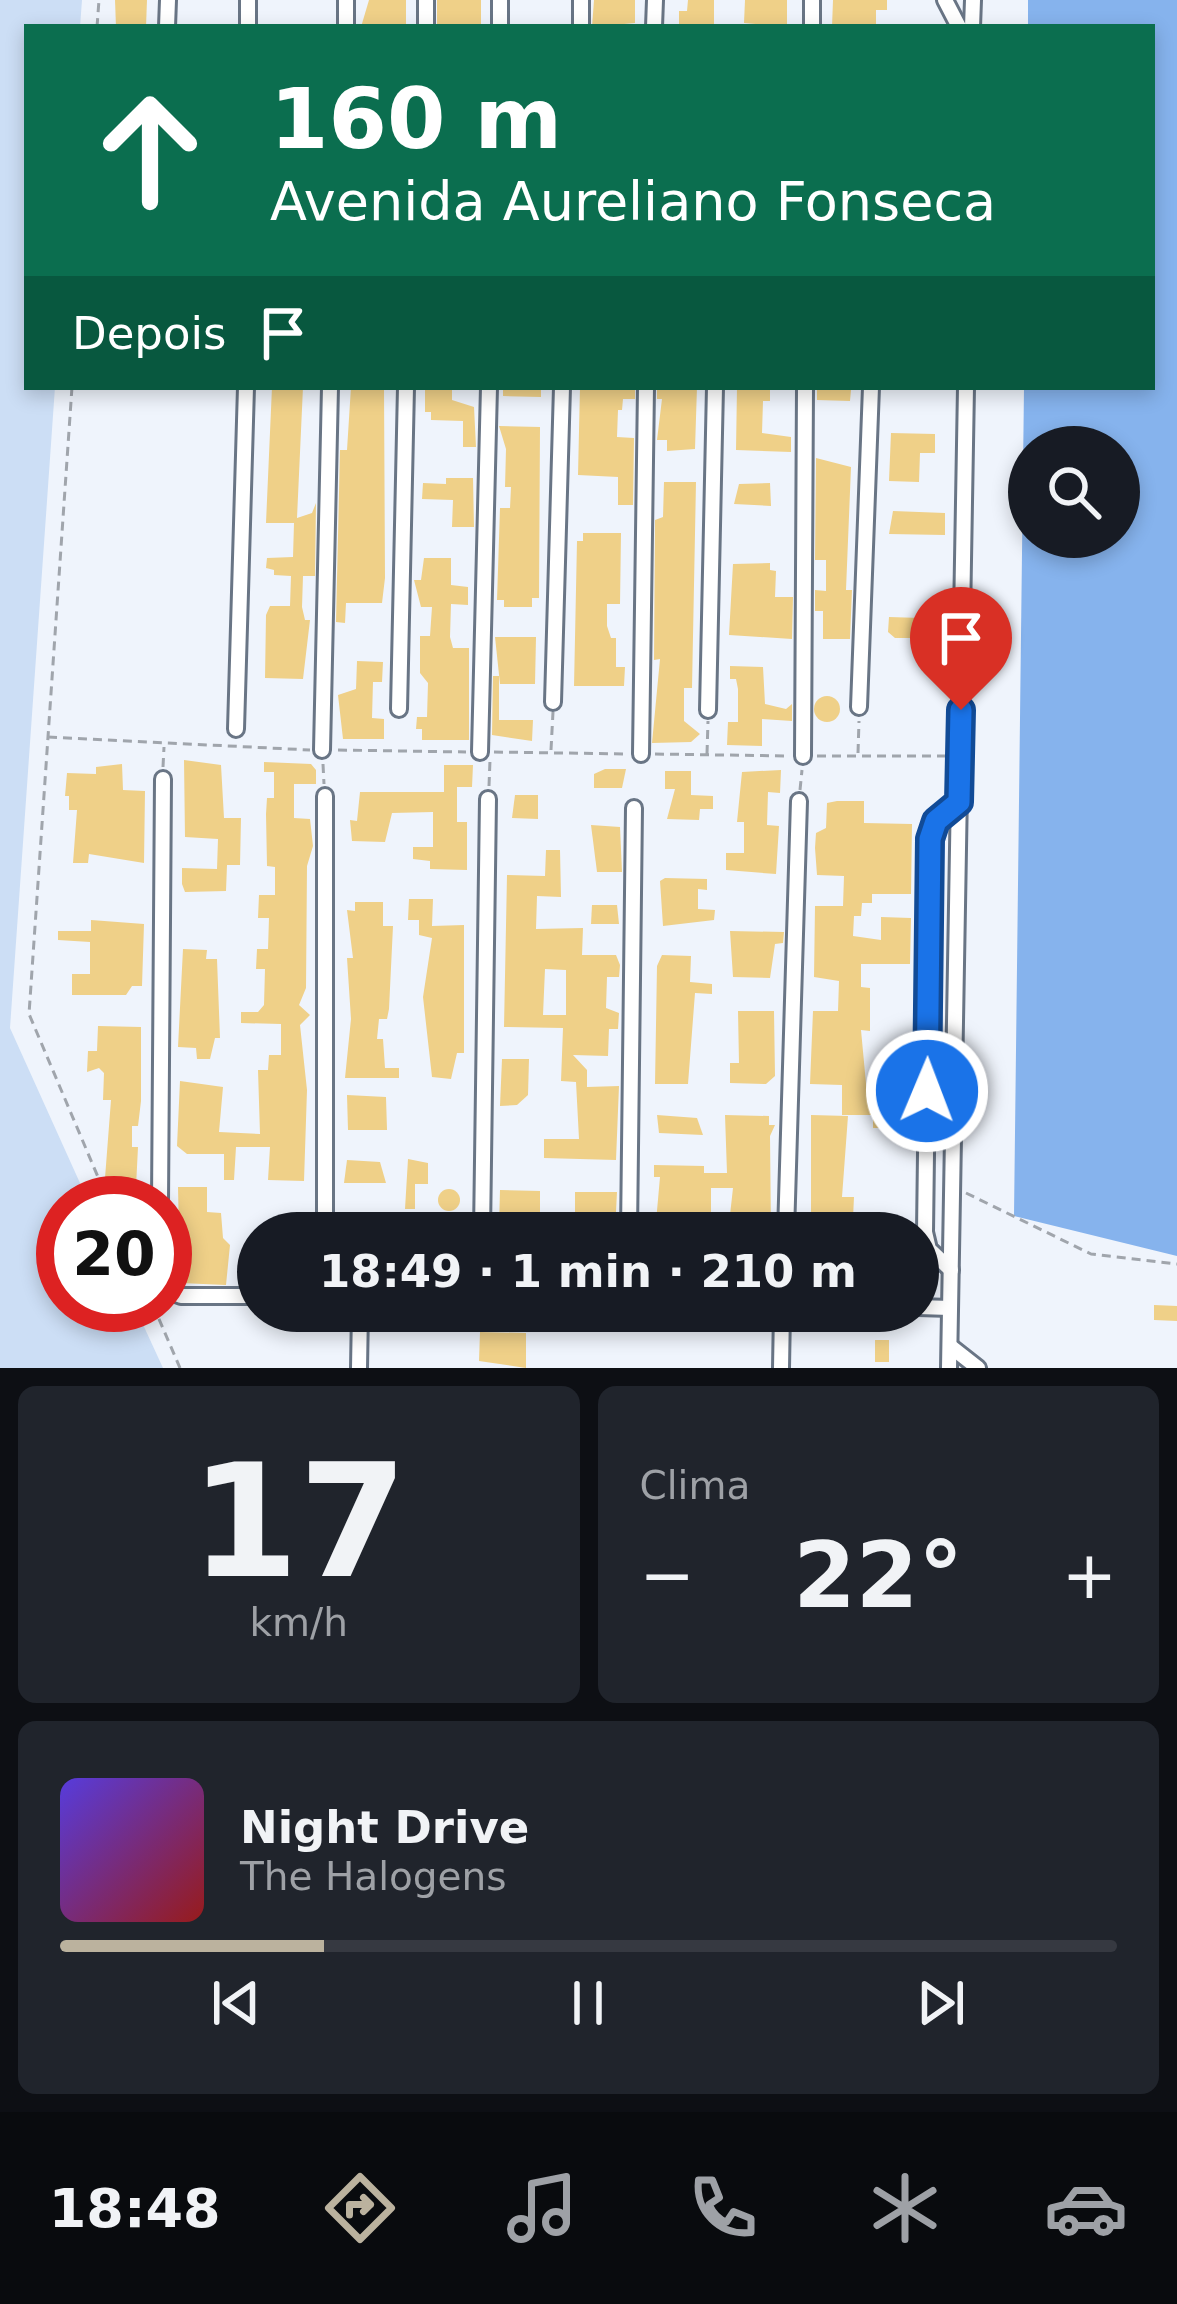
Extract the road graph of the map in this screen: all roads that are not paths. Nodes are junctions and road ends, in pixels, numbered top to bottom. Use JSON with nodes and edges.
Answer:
{"nodes":[{"id":1,"x":246,"y":390,"type":"edge"},
{"id":2,"x":331,"y":390,"type":"edge"},
{"id":3,"x":406,"y":390,"type":"edge"},
{"id":4,"x":490,"y":390,"type":"edge"},
{"id":5,"x":562,"y":390,"type":"edge"},
{"id":6,"x":646,"y":390,"type":"edge"},
{"id":7,"x":716,"y":390,"type":"edge"},
{"id":8,"x":806,"y":390,"type":"edge"},
{"id":9,"x":871,"y":390,"type":"edge"},
{"id":10,"x":966,"y":390,"type":"edge"},
{"id":11,"x":554,"y":702,"type":"road end"},
{"id":12,"x":859,"y":707,"type":"road end"},
{"id":13,"x":399,"y":709,"type":"dead end"},
{"id":14,"x":708,"y":710,"type":"road end"},
{"id":15,"x":236,"y":729,"type":"dead end"},
{"id":16,"x":322,"y":750,"type":"road end"},
{"id":17,"x":485,"y":752,"type":"road end"},
{"id":18,"x":641,"y":754,"type":"dead end"},
{"id":19,"x":803,"y":756,"type":"road end"},
{"id":20,"x":163,"y":778,"type":"road end"},
{"id":21,"x":325,"y":796,"type":"road end"},
{"id":22,"x":488,"y":799,"type":"road end"},
{"id":23,"x":799,"y":802,"type":"road end"},
{"id":24,"x":959,"y":802,"type":"junction"},
{"id":25,"x":634,"y":808,"type":"dead end"},
{"id":26,"x":160,"y":1176,"type":"edge"},
{"id":27,"x":326,"y":1212,"type":"edge"},
{"id":28,"x":482,"y":1212,"type":"edge"},
{"id":29,"x":629,"y":1212,"type":"edge"},
{"id":30,"x":787,"y":1212,"type":"edge"},
{"id":31,"x":951,"y":1270,"type":"junction"},
{"id":32,"x":192,"y":1296,"type":"edge"},
{"id":33,"x":237,"y":1296,"type":"edge"},
{"id":34,"x":939,"y":1308,"type":"edge"},
{"id":35,"x":950,"y":1308,"type":"junction"},
{"id":36,"x":360,"y":1332,"type":"edge"},
{"id":37,"x":782,"y":1332,"type":"edge"},
{"id":38,"x":950,"y":1346,"type":"junction"},
{"id":39,"x":359,"y":1368,"type":"edge"},
{"id":40,"x":781,"y":1368,"type":"edge"},
{"id":41,"x":949,"y":1368,"type":"edge"},
{"id":42,"x":978,"y":1368,"type":"edge"}],
"edges":[{"from":1,"to":15,"type":"street"},
{"from":2,"to":16,"type":"street"},
{"from":3,"to":13,"type":"street"},
{"from":4,"to":17,"type":"street"},
{"from":5,"to":11,"type":"street"},
{"from":6,"to":18,"type":"street"},
{"from":7,"to":14,"type":"street"},
{"from":8,"to":19,"type":"street"},
{"from":9,"to":12,"type":"street"},
{"from":10,"to":24,"type":"street"},
{"from":20,"to":26,"type":"street"},
{"from":21,"to":27,"type":"street"},
{"from":22,"to":28,"type":"street"},
{"from":23,"to":30,"type":"street"},
{"from":24,"to":31,"type":"street"},
{"from":24,"to":31,"type":"street"},
{"from":25,"to":29,"type":"street"},
{"from":31,"to":35,"type":"street"},
{"from":32,"to":33,"type":"street"},
{"from":34,"to":35,"type":"street"},
{"from":35,"to":38,"type":"street"},
{"from":36,"to":39,"type":"street"},
{"from":37,"to":40,"type":"street"},
{"from":38,"to":41,"type":"street"},
{"from":38,"to":42,"type":"street"}]}
